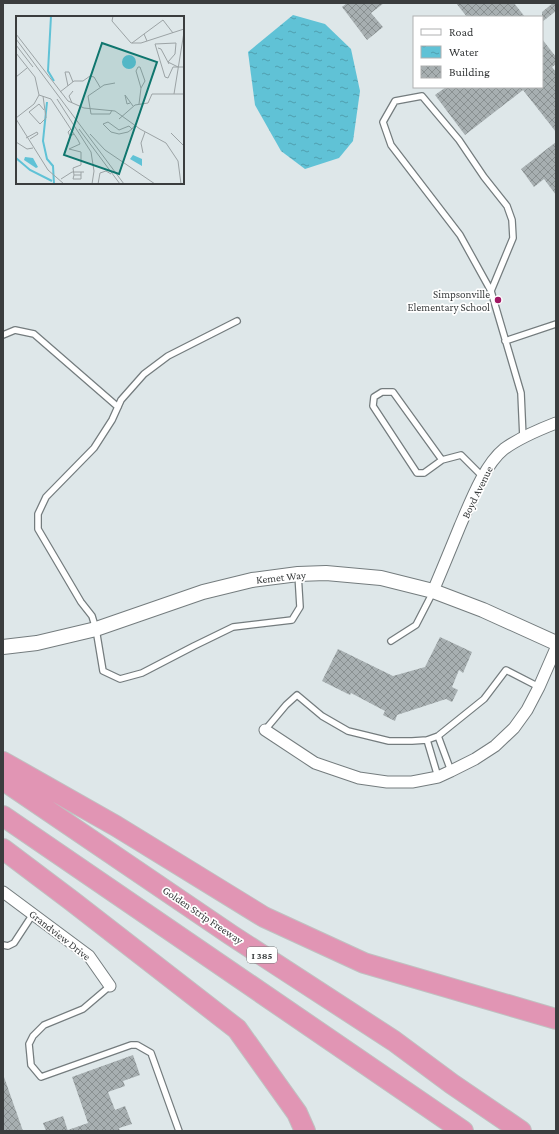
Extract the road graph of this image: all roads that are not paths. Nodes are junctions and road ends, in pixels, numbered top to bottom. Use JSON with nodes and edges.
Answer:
{"nodes":[{"id":1,"x":491,"y":291,"type":"junction"},
{"id":2,"x":237,"y":321,"type":"dead end"},
{"id":3,"x":556,"y":324,"type":"edge"},
{"id":4,"x":3,"y":335,"type":"edge"},
{"id":5,"x":505,"y":341,"type":"junction"},
{"id":6,"x":118,"y":407,"type":"junction"},
{"id":7,"x":556,"y":423,"type":"edge"},
{"id":8,"x":523,"y":438,"type":"junction"},
{"id":9,"x":442,"y":460,"type":"junction"},
{"id":10,"x":483,"y":477,"type":"junction"},
{"id":11,"x":298,"y":574,"type":"junction"},
{"id":12,"x":433,"y":591,"type":"junction"},
{"id":13,"x":96,"y":629,"type":"junction"},
{"id":14,"x":392,"y":641,"type":"dead end"},
{"id":15,"x":556,"y":643,"type":"edge"},
{"id":16,"x":3,"y":647,"type":"edge"},
{"id":17,"x":556,"y":648,"type":"edge"},
{"id":18,"x":540,"y":687,"type":"junction"},
{"id":19,"x":265,"y":730,"type":"joint"},
{"id":20,"x":438,"y":736,"type":"junction"},
{"id":21,"x":427,"y":740,"type":"junction"},
{"id":22,"x":3,"y":762,"type":"edge"},
{"id":23,"x":451,"y":772,"type":"junction"},
{"id":24,"x":438,"y":777,"type":"junction"},
{"id":25,"x":3,"y":780,"type":"edge"},
{"id":26,"x":3,"y":816,"type":"edge"},
{"id":27,"x":3,"y":849,"type":"edge"},
{"id":28,"x":3,"y":892,"type":"edge"},
{"id":29,"x":33,"y":914,"type":"junction"},
{"id":30,"x":3,"y":945,"type":"edge"},
{"id":31,"x":110,"y":986,"type":"joint"},
{"id":32,"x":556,"y":1020,"type":"edge"},
{"id":33,"x":179,"y":1131,"type":"edge"},
{"id":34,"x":306,"y":1131,"type":"edge"},
{"id":35,"x":463,"y":1131,"type":"edge"},
{"id":36,"x":521,"y":1131,"type":"edge"}],
"edges":[{"from":1,"to":1,"type":"lane"},
{"from":1,"to":5,"type":"lane"},
{"from":2,"to":6,"type":"lane"},
{"from":3,"to":5,"type":"lane"},
{"from":4,"to":6,"type":"lane"},
{"from":5,"to":8,"type":"lane"},
{"from":6,"to":13,"type":"lane"},
{"from":7,"to":8,"type":"street","name":"Boyd Avenue"},
{"from":8,"to":10,"type":"street","name":"Boyd Avenue"},
{"from":9,"to":9,"type":"lane"},
{"from":9,"to":10,"type":"lane"},
{"from":10,"to":12,"type":"street","name":"Boyd Avenue"},
{"from":11,"to":12,"type":"street","name":"Kemet Way"},
{"from":11,"to":13,"type":"street","name":"Kemet Way"},
{"from":11,"to":13,"type":"lane"},
{"from":12,"to":14,"type":"lane"},
{"from":12,"to":15,"type":"street","name":"Kemet Way"},
{"from":13,"to":16,"type":"street","name":"Kemet Way"},
{"from":17,"to":18,"type":"street"},
{"from":18,"to":20,"type":"lane"},
{"from":18,"to":23,"type":"street"},
{"from":19,"to":21,"type":"lane"},
{"from":19,"to":24,"type":"street"},
{"from":20,"to":21,"type":"lane"},
{"from":20,"to":23,"type":"lane"},
{"from":21,"to":24,"type":"lane"},
{"from":22,"to":32,"type":"highway"},
{"from":23,"to":24,"type":"street"},
{"from":25,"to":36,"type":"highway","name":"Golden Strip Freeway","number":"I 385"},
{"from":26,"to":35,"type":"highway","number":"I 385"},
{"from":27,"to":34,"type":"highway"},
{"from":28,"to":29,"type":"street","name":"Grandview Drive"},
{"from":29,"to":30,"type":"lane"},
{"from":29,"to":31,"type":"street","name":"Grandview Drive"},
{"from":31,"to":33,"type":"lane"}]}
